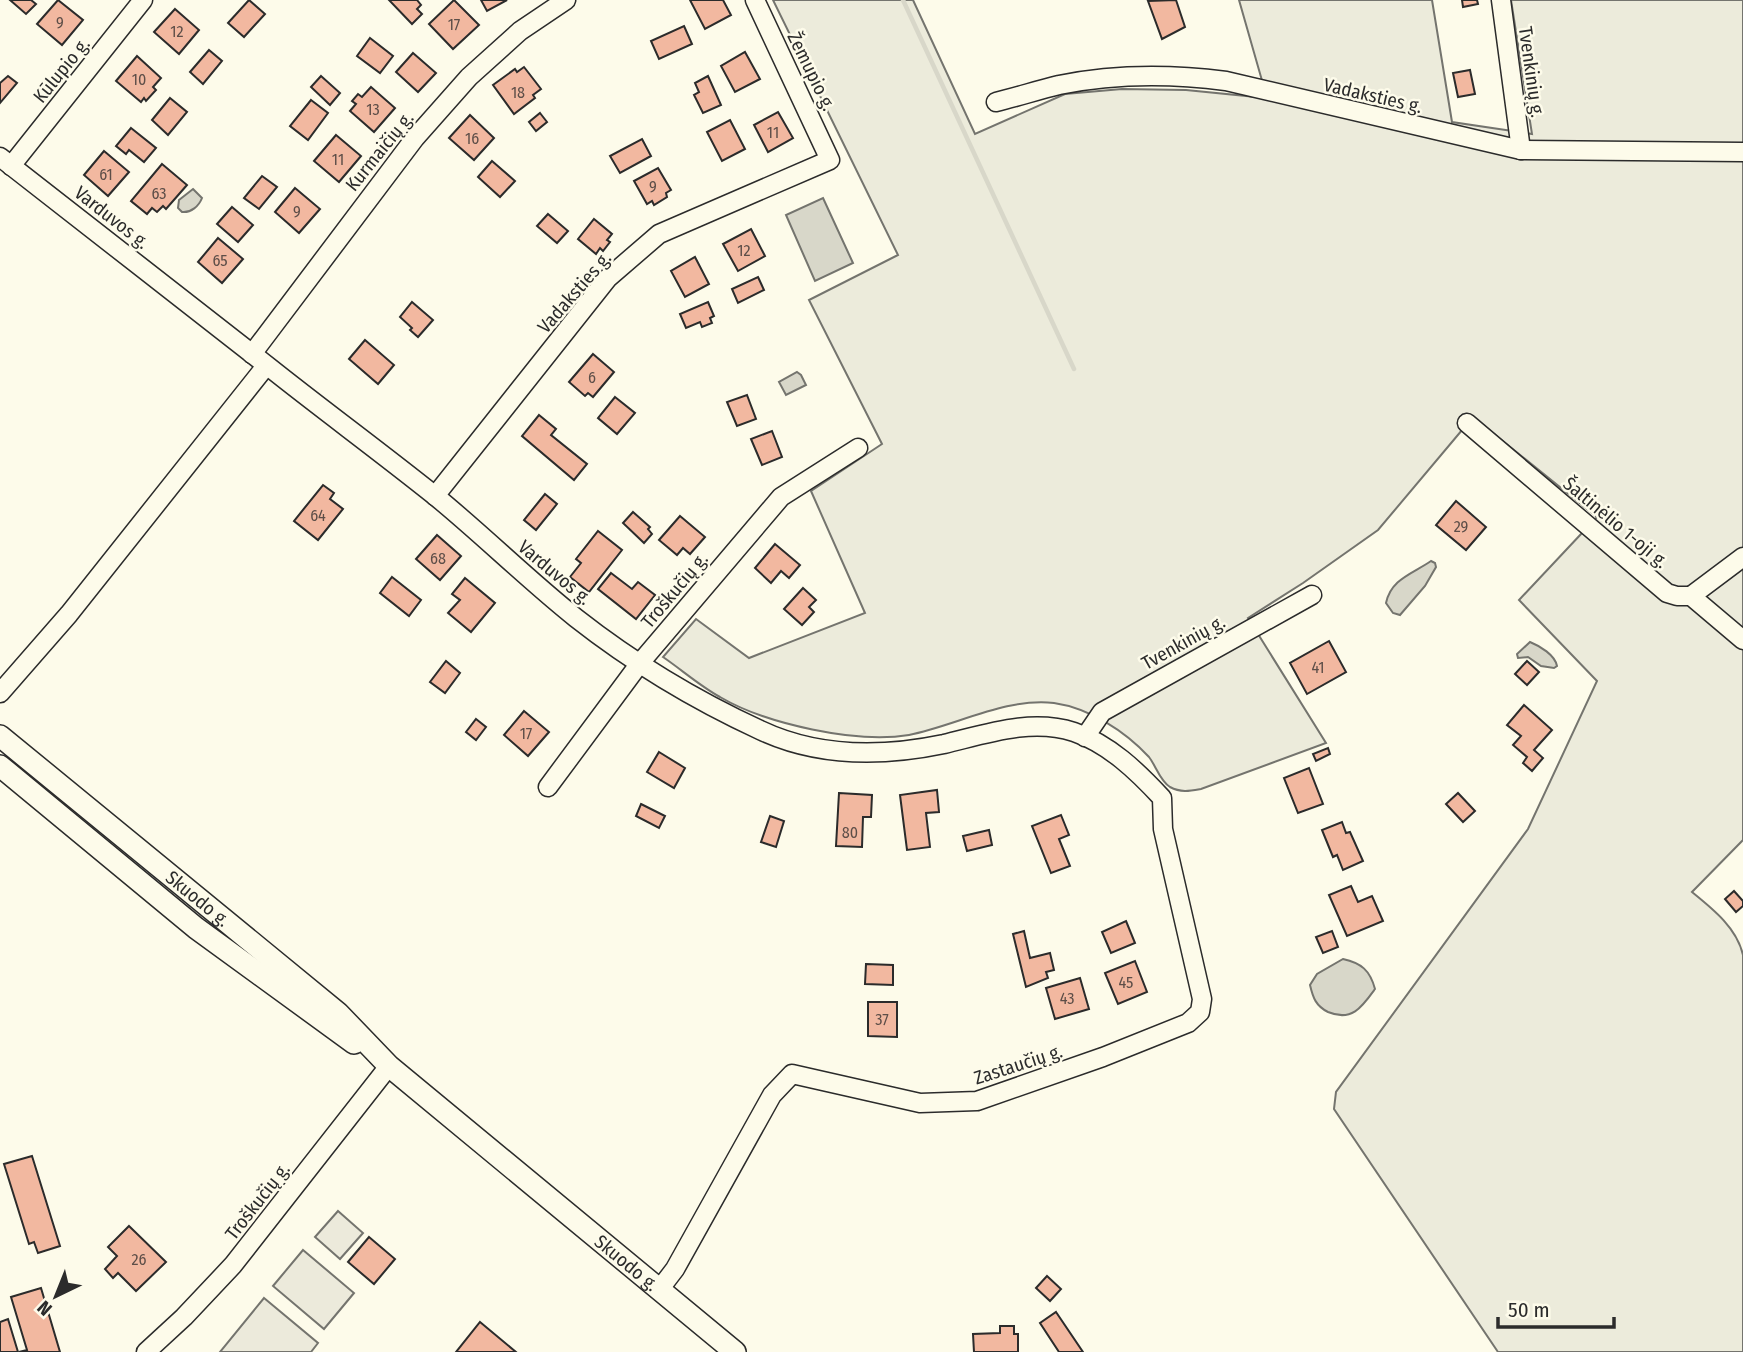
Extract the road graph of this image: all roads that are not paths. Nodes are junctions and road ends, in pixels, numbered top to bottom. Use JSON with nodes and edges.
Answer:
{"nodes":[{"id":1,"x":143,"y":0,"type":"edge"},
{"id":2,"x":566,"y":0,"type":"edge"},
{"id":3,"x":755,"y":0,"type":"edge"},
{"id":4,"x":1502,"y":0,"type":"edge"},
{"id":5,"x":996,"y":102,"type":"dead end"},
{"id":6,"x":1521,"y":149,"type":"junction"},
{"id":7,"x":1743,"y":152,"type":"edge"},
{"id":8,"x":830,"y":160,"type":"joint"},
{"id":9,"x":6,"y":161,"type":"edge"},
{"id":10,"x":252,"y":354,"type":"junction"},
{"id":11,"x":266,"y":366,"type":"junction"},
{"id":12,"x":1467,"y":424,"type":"dead end"},
{"id":13,"x":859,"y":448,"type":"dead end"},
{"id":14,"x":435,"y":496,"type":"junction"},
{"id":15,"x":1743,"y":557,"type":"edge"},
{"id":16,"x":1312,"y":594,"type":"dead end"},
{"id":17,"x":1691,"y":596,"type":"junction"},
{"id":18,"x":1743,"y":640,"type":"edge"},
{"id":19,"x":640,"y":663,"type":"junction"},
{"id":20,"x":0,"y":694,"type":"edge"},
{"id":21,"x":0,"y":736,"type":"edge"},
{"id":22,"x":1085,"y":737,"type":"junction"},
{"id":23,"x":0,"y":766,"type":"edge"},
{"id":24,"x":548,"y":787,"type":"dead end"},
{"id":25,"x":1162,"y":798,"type":"joint"},
{"id":26,"x":389,"y":1066,"type":"junction"},
{"id":27,"x":659,"y":1290,"type":"junction"},
{"id":28,"x":146,"y":1352,"type":"edge"},
{"id":29,"x":735,"y":1352,"type":"edge"}],
"edges":[{"from":1,"to":9,"type":"street","name":"Kūlupio g."},
{"from":2,"to":10,"type":"street","name":"Kurmaičių g."},
{"from":3,"to":8,"type":"street","name":"Žemupio g."},
{"from":4,"to":6,"type":"street","name":"Tvenkinių g."},
{"from":5,"to":6,"type":"street","name":"Vadaksties g."},
{"from":6,"to":7,"type":"street","name":"Vadaksties g."},
{"from":8,"to":14,"type":"street","name":"Vadaksties g."},
{"from":9,"to":10,"type":"street","name":"Varduvos g."},
{"from":10,"to":11,"type":"street","name":"Varduvos g."},
{"from":11,"to":14,"type":"street","name":"Varduvos g."},
{"from":11,"to":20,"type":"street"},
{"from":12,"to":17,"type":"street","name":"Šaltinėlio 1-oji g."},
{"from":13,"to":19,"type":"street","name":"Troškučių g."},
{"from":14,"to":19,"type":"street","name":"Varduvos g."},
{"from":15,"to":17,"type":"street"},
{"from":16,"to":22,"type":"street","name":"Tvenkinių g."},
{"from":17,"to":18,"type":"street","name":"Šaltinėlio 1-oji g."},
{"from":19,"to":22,"type":"street","name":"Varduvos g."},
{"from":19,"to":24,"type":"street","name":"Troškučių g."},
{"from":21,"to":26,"type":"main road","name":"Skuodo g."},
{"from":22,"to":25,"type":"street","name":"Varduvos g."},
{"from":23,"to":26,"type":"main road","name":"Skuodo g."},
{"from":25,"to":27,"type":"street","name":"Zastaučių g."},
{"from":26,"to":27,"type":"main road","name":"Skuodo g."},
{"from":26,"to":28,"type":"street","name":"Troškučių g."},
{"from":27,"to":29,"type":"main road","name":"Skuodo g."}]}
